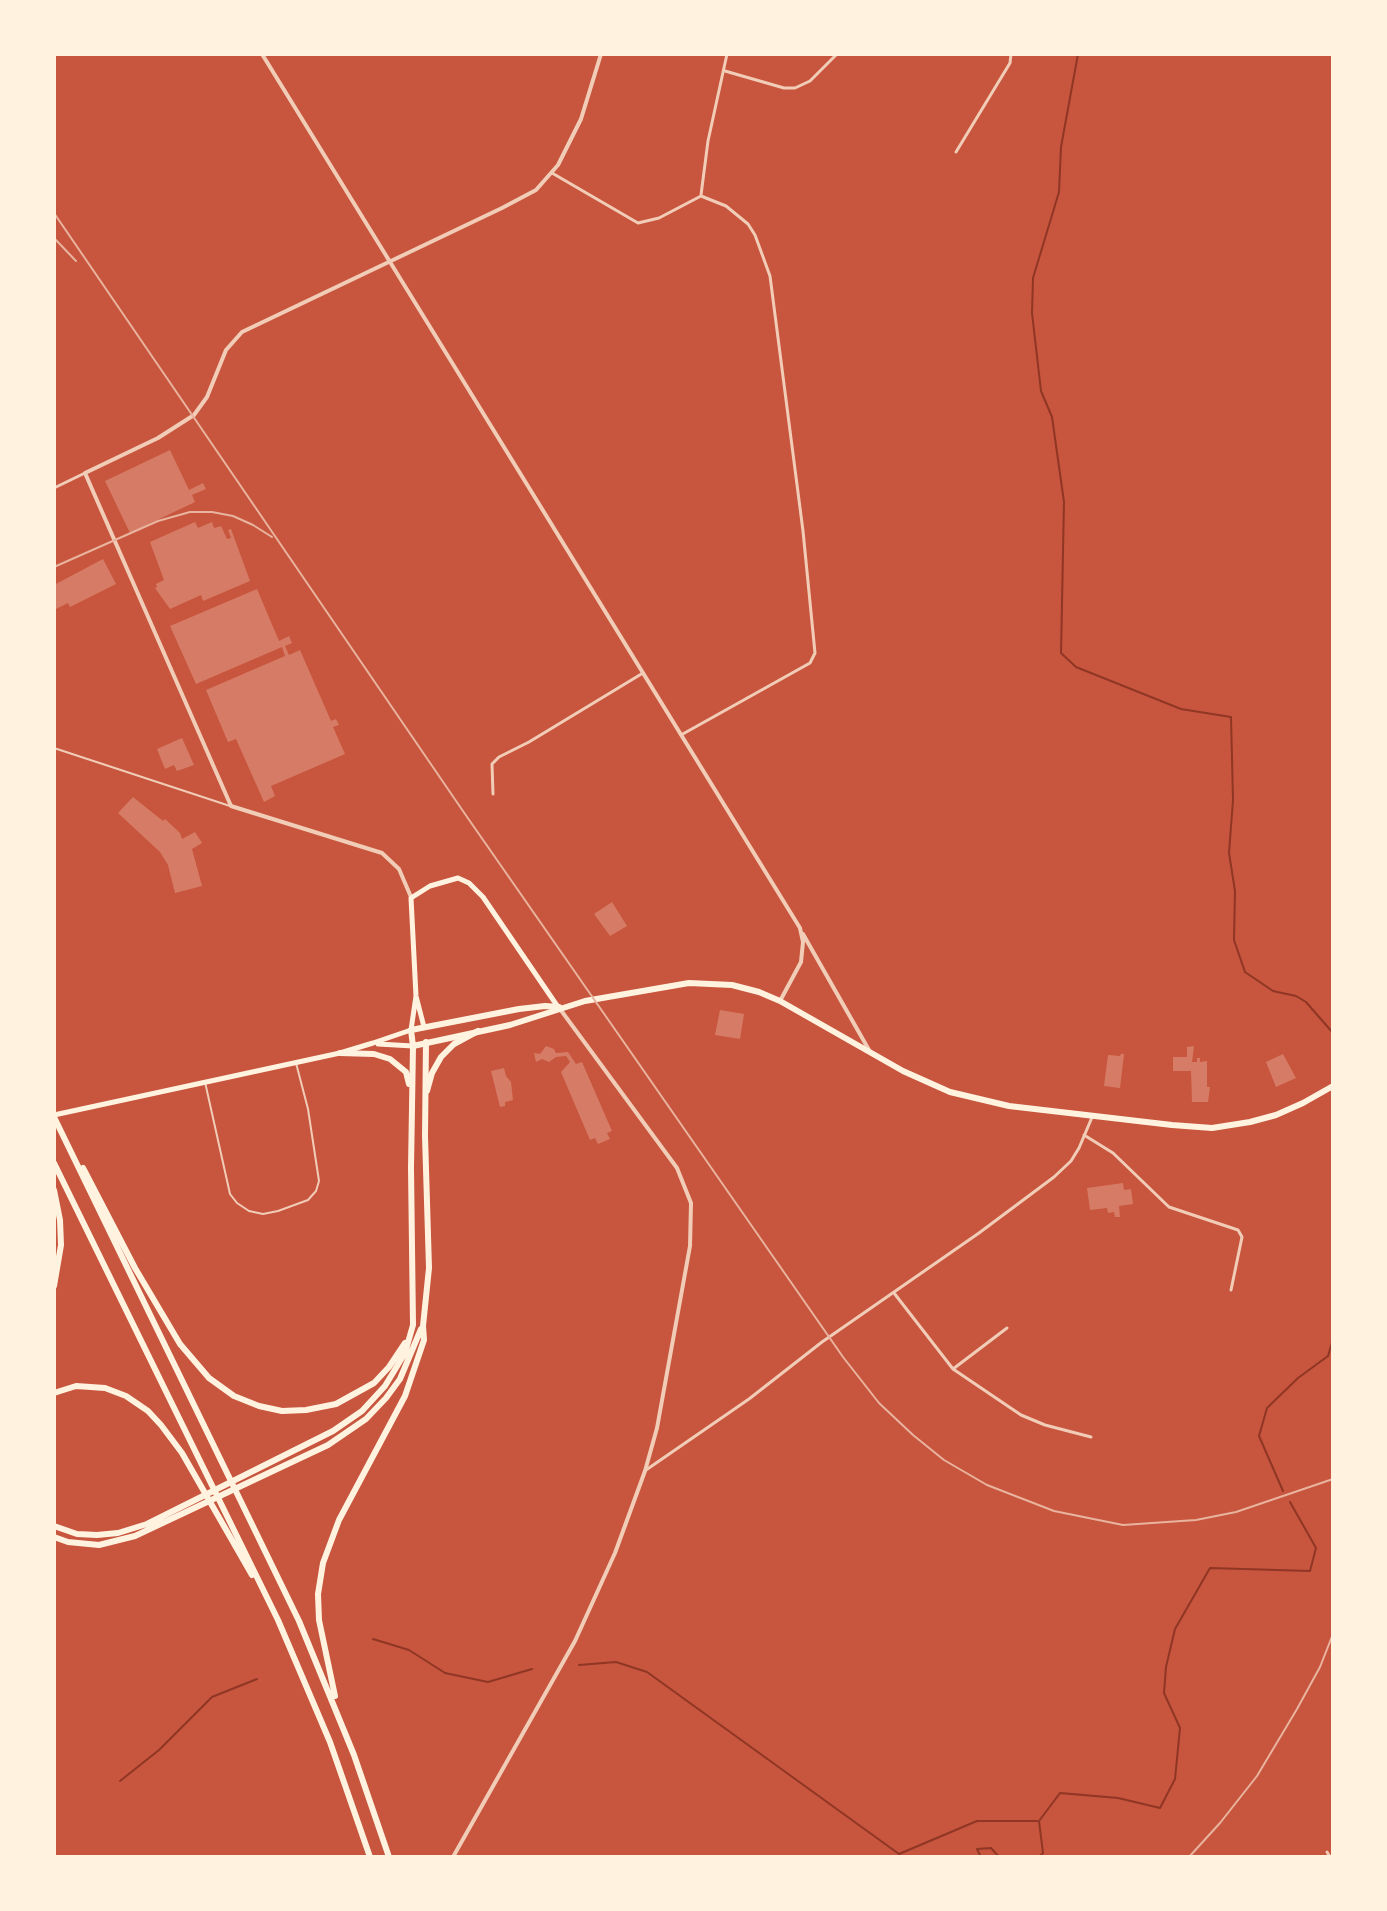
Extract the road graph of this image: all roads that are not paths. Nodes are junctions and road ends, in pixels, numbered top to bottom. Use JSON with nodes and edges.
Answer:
{"nodes":[{"id":1,"x":262,"y":54,"type":"edge"},
{"id":2,"x":601,"y":54,"type":"edge"},
{"id":3,"x":727,"y":54,"type":"edge"},
{"id":4,"x":837,"y":54,"type":"edge"},
{"id":5,"x":1011,"y":54,"type":"edge"},
{"id":6,"x":723,"y":70,"type":"junction"},
{"id":7,"x":956,"y":152,"type":"dead end"},
{"id":8,"x":552,"y":173,"type":"junction"},
{"id":9,"x":701,"y":196,"type":"junction"},
{"id":10,"x":390,"y":262,"type":"junction"},
{"id":11,"x":85,"y":473,"type":"junction"},
{"id":12,"x":54,"y":488,"type":"edge"},
{"id":13,"x":643,"y":673,"type":"junction"},
{"id":14,"x":681,"y":735,"type":"junction"},
{"id":15,"x":54,"y":748,"type":"edge"},
{"id":16,"x":493,"y":794,"type":"dead end"},
{"id":17,"x":231,"y":806,"type":"junction"},
{"id":18,"x":411,"y":898,"type":"junction"},
{"id":19,"x":800,"y":928,"type":"junction"},
{"id":20,"x":416,"y":996,"type":"junction"},
{"id":21,"x":780,"y":1001,"type":"junction"},
{"id":22,"x":559,"y":1007,"type":"junction"},
{"id":23,"x":424,"y":1027,"type":"junction"},
{"id":24,"x":411,"y":1030,"type":"junction"},
{"id":25,"x":478,"y":1031,"type":"junction"},
{"id":26,"x":426,"y":1042,"type":"junction"},
{"id":27,"x":373,"y":1043,"type":"junction"},
{"id":28,"x":413,"y":1046,"type":"junction"},
{"id":29,"x":869,"y":1050,"type":"junction"},
{"id":30,"x":340,"y":1053,"type":"junction"},
{"id":31,"x":296,"y":1062,"type":"junction"},
{"id":32,"x":204,"y":1082,"type":"junction"},
{"id":33,"x":1333,"y":1086,"type":"edge"},
{"id":34,"x":412,"y":1095,"type":"junction"},
{"id":35,"x":425,"y":1106,"type":"junction"},
{"id":36,"x":1093,"y":1115,"type":"junction"},
{"id":37,"x":54,"y":1116,"type":"edge"},
{"id":38,"x":58,"y":1125,"type":"junction"},
{"id":39,"x":1084,"y":1135,"type":"junction"},
{"id":40,"x":54,"y":1163,"type":"edge"},
{"id":41,"x":54,"y":1190,"type":"edge"},
{"id":42,"x":54,"y":1286,"type":"edge"},
{"id":43,"x":1231,"y":1290,"type":"dead end"},
{"id":44,"x":894,"y":1293,"type":"junction"},
{"id":45,"x":413,"y":1325,"type":"junction"},
{"id":46,"x":423,"y":1326,"type":"junction"},
{"id":47,"x":1007,"y":1328,"type":"dead end"},
{"id":48,"x":953,"y":1369,"type":"junction"},
{"id":49,"x":54,"y":1393,"type":"edge"},
{"id":50,"x":1091,"y":1437,"type":"dead end"},
{"id":51,"x":645,"y":1471,"type":"junction"},
{"id":52,"x":54,"y":1526,"type":"edge"},
{"id":53,"x":54,"y":1537,"type":"edge"},
{"id":54,"x":278,"y":1620,"type":"junction"},
{"id":55,"x":339,"y":1715,"type":"junction"},
{"id":56,"x":1327,"y":1852,"type":"dead end"},
{"id":57,"x":370,"y":1857,"type":"edge"},
{"id":58,"x":389,"y":1857,"type":"edge"},
{"id":59,"x":453,"y":1857,"type":"edge"},
{"id":60,"x":1330,"y":1857,"type":"edge"}],
"edges":[{"from":1,"to":10,"type":"street"},
{"from":2,"to":8,"type":"street"},
{"from":3,"to":6,"type":"street"},
{"from":4,"to":6,"type":"street"},
{"from":5,"to":7,"type":"street"},
{"from":6,"to":9,"type":"street"},
{"from":8,"to":9,"type":"street"},
{"from":8,"to":10,"type":"street"},
{"from":9,"to":14,"type":"street"},
{"from":10,"to":11,"type":"street"},
{"from":10,"to":13,"type":"street"},
{"from":11,"to":12,"type":"street"},
{"from":11,"to":17,"type":"street"},
{"from":13,"to":14,"type":"street"},
{"from":13,"to":16,"type":"street"},
{"from":14,"to":19,"type":"street"},
{"from":15,"to":17,"type":"lane"},
{"from":17,"to":18,"type":"street"},
{"from":18,"to":20,"type":"main road"},
{"from":18,"to":22,"type":"main road"},
{"from":19,"to":21,"type":"street"},
{"from":19,"to":29,"type":"street"},
{"from":20,"to":23,"type":"main road"},
{"from":20,"to":24,"type":"main road"},
{"from":21,"to":22,"type":"highway"},
{"from":21,"to":29,"type":"highway"},
{"from":22,"to":23,"type":"highway"},
{"from":22,"to":25,"type":"highway"},
{"from":22,"to":51,"type":"street"},
{"from":23,"to":24,"type":"highway"},
{"from":23,"to":26,"type":"highway"},
{"from":24,"to":27,"type":"main road"},
{"from":24,"to":28,"type":"highway"},
{"from":25,"to":26,"type":"highway"},
{"from":25,"to":35,"type":"highway"},
{"from":26,"to":28,"type":"highway"},
{"from":26,"to":35,"type":"highway"},
{"from":27,"to":28,"type":"main road"},
{"from":27,"to":30,"type":"main road"},
{"from":28,"to":34,"type":"highway"},
{"from":29,"to":36,"type":"highway"},
{"from":30,"to":31,"type":"main road"},
{"from":30,"to":34,"type":"highway"},
{"from":31,"to":32,"type":"main road"},
{"from":31,"to":32,"type":"lane"},
{"from":32,"to":37,"type":"main road"},
{"from":33,"to":36,"type":"highway"},
{"from":34,"to":45,"type":"highway"},
{"from":35,"to":46,"type":"highway"},
{"from":36,"to":39,"type":"street"},
{"from":37,"to":38,"type":"highway"},
{"from":38,"to":45,"type":"highway"},
{"from":38,"to":55,"type":"highway"},
{"from":39,"to":43,"type":"street"},
{"from":39,"to":44,"type":"street"},
{"from":40,"to":54,"type":"highway"},
{"from":41,"to":42,"type":"highway"},
{"from":44,"to":48,"type":"street"},
{"from":44,"to":51,"type":"street"},
{"from":45,"to":52,"type":"highway"},
{"from":46,"to":53,"type":"highway"},
{"from":46,"to":55,"type":"highway"},
{"from":47,"to":48,"type":"street"},
{"from":48,"to":50,"type":"street"},
{"from":49,"to":54,"type":"highway"},
{"from":51,"to":59,"type":"street"},
{"from":54,"to":57,"type":"highway"},
{"from":55,"to":58,"type":"highway"},
{"from":56,"to":60,"type":"street"}]}
